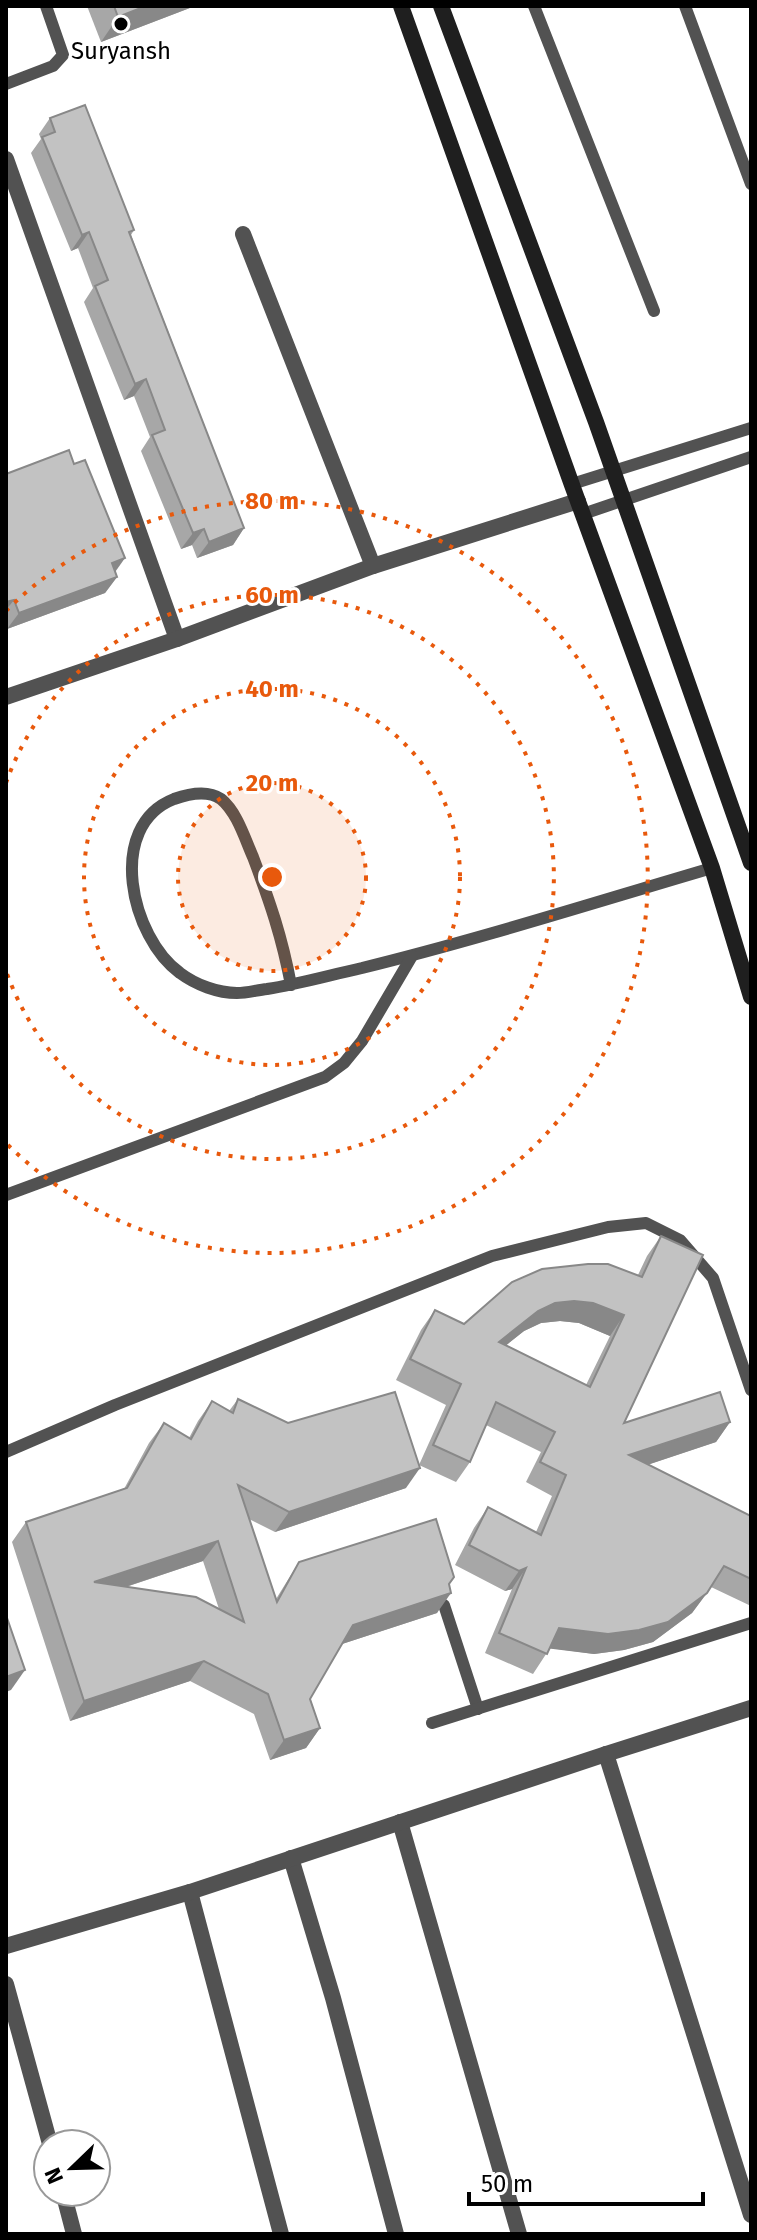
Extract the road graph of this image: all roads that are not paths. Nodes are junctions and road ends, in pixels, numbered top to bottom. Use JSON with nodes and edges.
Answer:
{"nodes":[{"id":1,"x":46,"y":6,"type":"edge"},
{"id":2,"x":401,"y":6,"type":"edge"},
{"id":3,"x":441,"y":6,"type":"edge"},
{"id":4,"x":534,"y":6,"type":"edge"},
{"id":5,"x":685,"y":6,"type":"edge"},
{"id":6,"x":6,"y":84,"type":"edge"},
{"id":7,"x":6,"y":159,"type":"edge"},
{"id":8,"x":751,"y":184,"type":"edge"},
{"id":9,"x":243,"y":234,"type":"dead end"},
{"id":10,"x":654,"y":311,"type":"dead end"},
{"id":11,"x":751,"y":428,"type":"edge"},
{"id":12,"x":751,"y":457,"type":"edge"},
{"id":13,"x":613,"y":471,"type":"junction"},
{"id":14,"x":572,"y":484,"type":"junction"},
{"id":15,"x":623,"y":499,"type":"junction"},
{"id":16,"x":581,"y":508,"type":"junction"},
{"id":17,"x":373,"y":566,"type":"junction"},
{"id":18,"x":177,"y":639,"type":"junction"},
{"id":19,"x":6,"y":697,"type":"edge"},
{"id":20,"x":751,"y":863,"type":"edge"},
{"id":21,"x":712,"y":868,"type":"junction"},
{"id":22,"x":412,"y":956,"type":"junction"},
{"id":23,"x":291,"y":985,"type":"junction"},
{"id":24,"x":751,"y":997,"type":"edge"},
{"id":25,"x":6,"y":1195,"type":"edge"},
{"id":26,"x":751,"y":1390,"type":"edge"},
{"id":27,"x":6,"y":1452,"type":"edge"},
{"id":28,"x":444,"y":1605,"type":"edge"},
{"id":29,"x":751,"y":1623,"type":"edge"},
{"id":30,"x":751,"y":1708,"type":"edge"},
{"id":31,"x":478,"y":1709,"type":"junction"},
{"id":32,"x":432,"y":1723,"type":"dead end"},
{"id":33,"x":606,"y":1754,"type":"junction"},
{"id":34,"x":400,"y":1822,"type":"junction"},
{"id":35,"x":291,"y":1858,"type":"junction"},
{"id":36,"x":190,"y":1892,"type":"junction"},
{"id":37,"x":6,"y":1946,"type":"edge"},
{"id":38,"x":6,"y":1984,"type":"edge"},
{"id":39,"x":46,"y":2128,"type":"edge"},
{"id":40,"x":67,"y":2208,"type":"edge"},
{"id":41,"x":751,"y":2215,"type":"edge"},
{"id":42,"x":74,"y":2234,"type":"edge"},
{"id":43,"x":281,"y":2234,"type":"edge"},
{"id":44,"x":396,"y":2234,"type":"edge"},
{"id":45,"x":519,"y":2234,"type":"edge"}],
"edges":[{"from":1,"to":6,"type":"lane"},
{"from":2,"to":14,"type":"street"},
{"from":3,"to":13,"type":"street"},
{"from":4,"to":10,"type":"lane"},
{"from":5,"to":8,"type":"lane"},
{"from":7,"to":18,"type":"street"},
{"from":9,"to":17,"type":"street"},
{"from":11,"to":13,"type":"lane"},
{"from":12,"to":15,"type":"lane"},
{"from":13,"to":14,"type":"lane"},
{"from":13,"to":15,"type":"street"},
{"from":14,"to":16,"type":"street"},
{"from":15,"to":16,"type":"lane"},
{"from":15,"to":20,"type":"street"},
{"from":16,"to":17,"type":"street"},
{"from":16,"to":21,"type":"street"},
{"from":17,"to":18,"type":"street"},
{"from":18,"to":19,"type":"street"},
{"from":21,"to":22,"type":"lane"},
{"from":21,"to":24,"type":"street"},
{"from":22,"to":23,"type":"lane"},
{"from":22,"to":25,"type":"lane"},
{"from":23,"to":23,"type":"lane"},
{"from":26,"to":27,"type":"lane"},
{"from":28,"to":31,"type":"lane"},
{"from":29,"to":31,"type":"lane"},
{"from":30,"to":33,"type":"street"},
{"from":31,"to":32,"type":"lane"},
{"from":33,"to":34,"type":"street"},
{"from":33,"to":41,"type":"street"},
{"from":34,"to":35,"type":"street"},
{"from":34,"to":45,"type":"street"},
{"from":35,"to":36,"type":"street"},
{"from":35,"to":44,"type":"street"},
{"from":36,"to":37,"type":"street"},
{"from":36,"to":43,"type":"street"},
{"from":38,"to":39,"type":"street"},
{"from":40,"to":42,"type":"street"}]}
